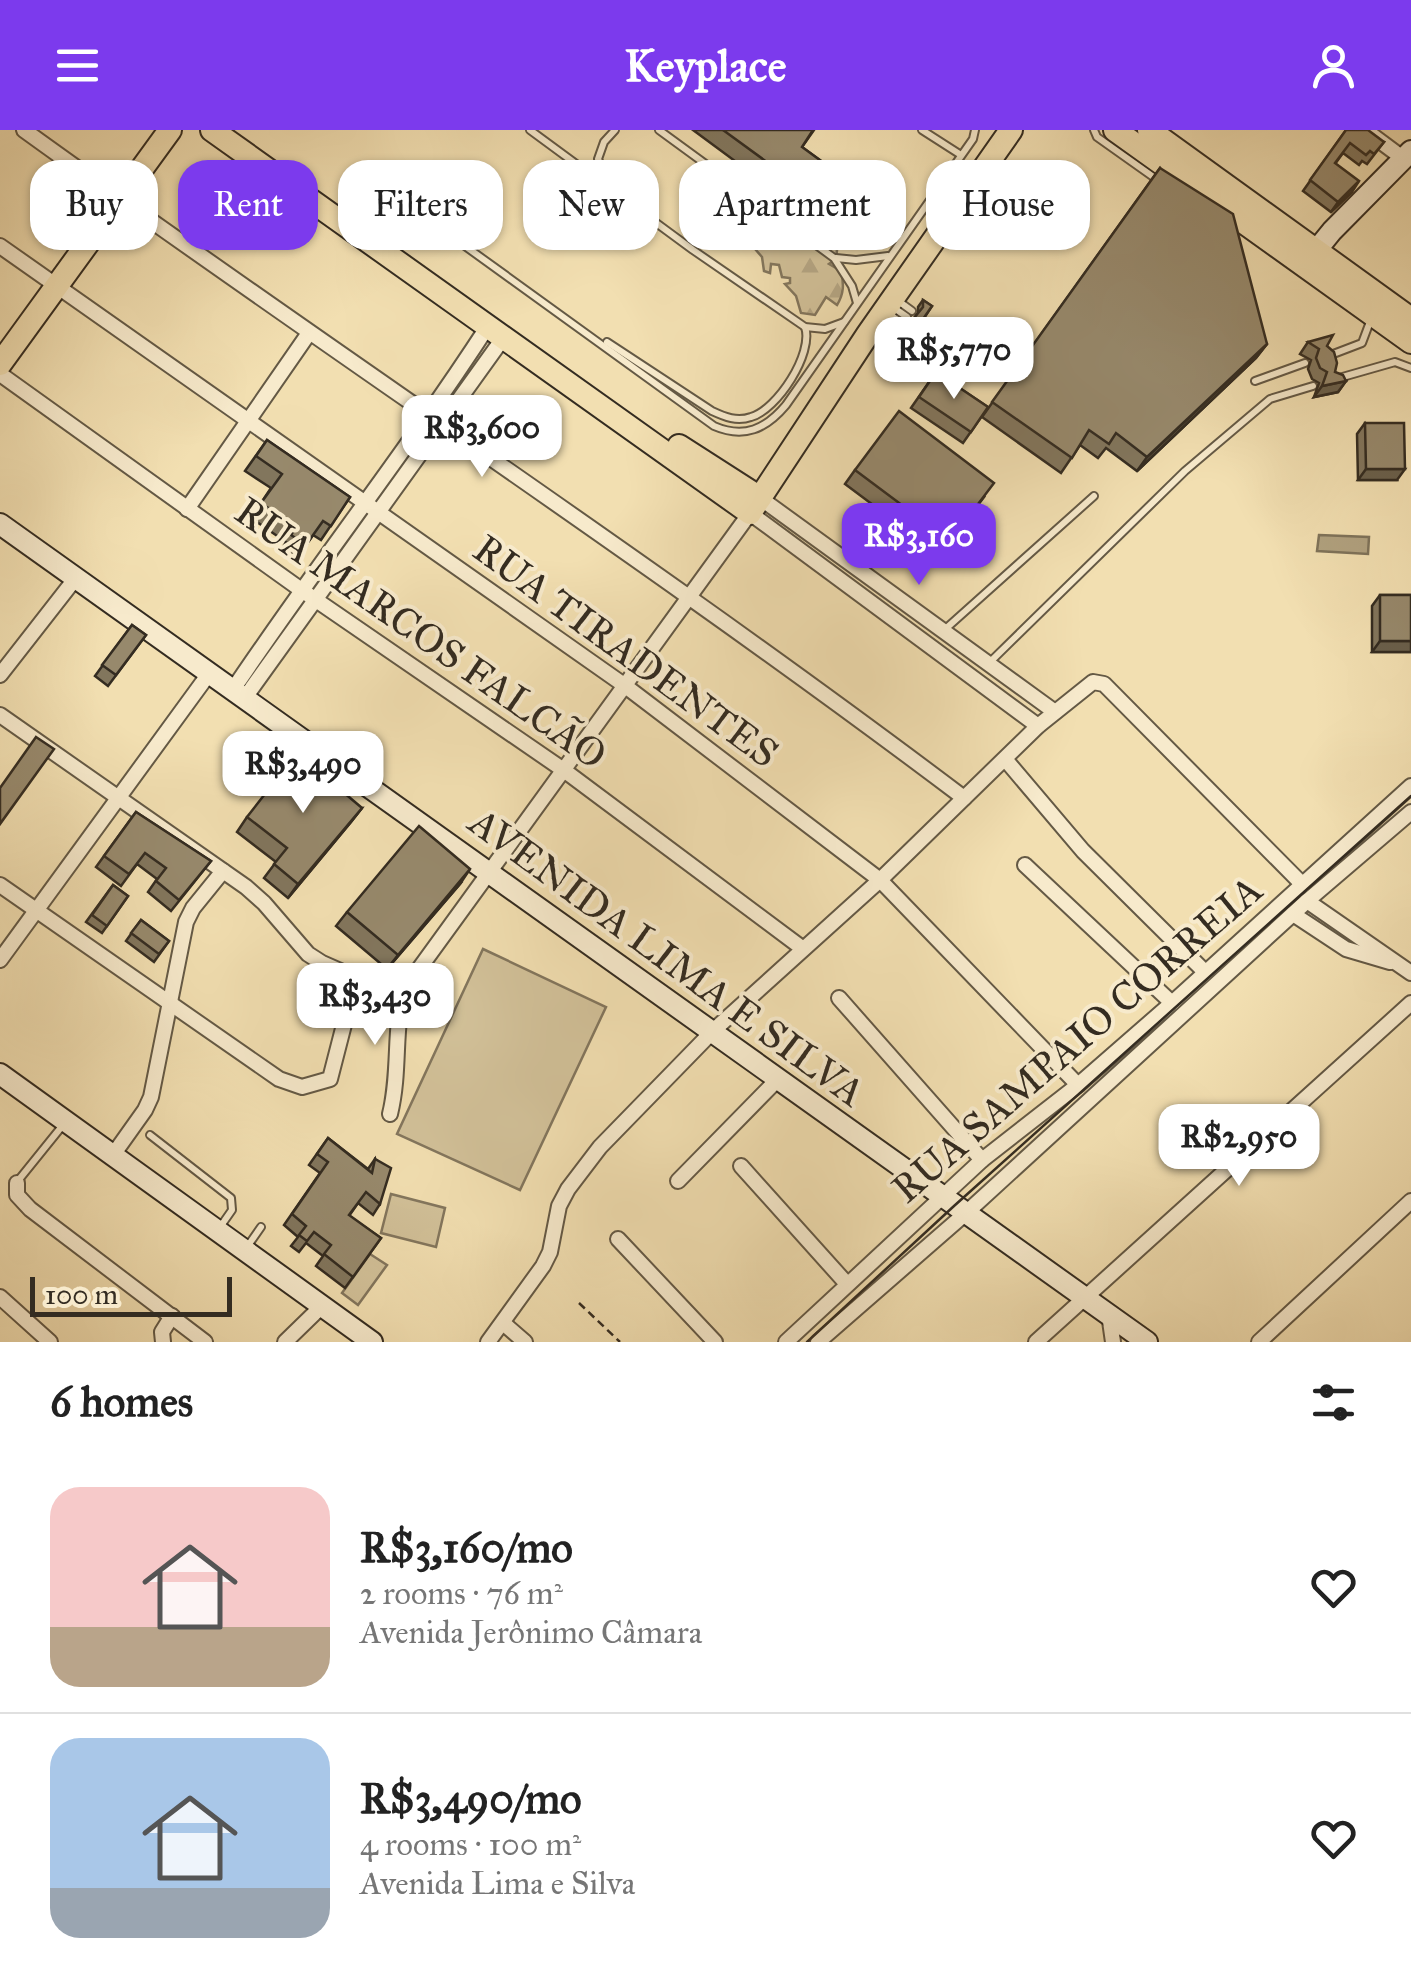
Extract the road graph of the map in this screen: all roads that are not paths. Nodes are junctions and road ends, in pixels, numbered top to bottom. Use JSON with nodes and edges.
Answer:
{"nodes":[{"id":1,"x":24,"y":130,"type":"edge"},
{"id":2,"x":170,"y":130,"type":"edge"},
{"id":3,"x":212,"y":130,"type":"edge"},
{"id":4,"x":236,"y":130,"type":"edge"},
{"id":5,"x":530,"y":130,"type":"edge"},
{"id":6,"x":616,"y":130,"type":"edge"},
{"id":7,"x":660,"y":130,"type":"edge"},
{"id":8,"x":922,"y":130,"type":"edge"},
{"id":9,"x":974,"y":130,"type":"edge"},
{"id":10,"x":1011,"y":130,"type":"edge"},
{"id":11,"x":1094,"y":130,"type":"edge"},
{"id":12,"x":1115,"y":130,"type":"edge"},
{"id":13,"x":1150,"y":130,"type":"edge"},
{"id":14,"x":1366,"y":130,"type":"edge"},
{"id":15,"x":961,"y":155,"type":"junction"},
{"id":16,"x":1407,"y":155,"type":"edge"},
{"id":17,"x":66,"y":160,"type":"edge"},
{"id":18,"x":148,"y":160,"type":"edge"},
{"id":19,"x":571,"y":160,"type":"edge"},
{"id":20,"x":598,"y":160,"type":"edge"},
{"id":21,"x":1161,"y":182,"type":"edge"},
{"id":22,"x":338,"y":208,"type":"edge"},
{"id":23,"x":338,"y":212,"type":"edge"},
{"id":24,"x":659,"y":222,"type":"edge"},
{"id":25,"x":158,"y":225,"type":"edge"},
{"id":26,"x":0,"y":246,"type":"edge"},
{"id":27,"x":83,"y":250,"type":"edge"},
{"id":28,"x":393,"y":250,"type":"edge"},
{"id":29,"x":395,"y":250,"type":"edge"},
{"id":30,"x":469,"y":250,"type":"edge"},
{"id":31,"x":889,"y":256,"type":"junction"},
{"id":32,"x":1310,"y":257,"type":"junction"},
{"id":33,"x":834,"y":258,"type":"junction"},
{"id":34,"x":522,"y":286,"type":"junction"},
{"id":35,"x":56,"y":287,"type":"junction"},
{"id":36,"x":857,"y":305,"type":"junction"},
{"id":37,"x":1372,"y":313,"type":"junction"},
{"id":38,"x":1411,"y":319,"type":"edge"},
{"id":39,"x":844,"y":322,"type":"junction"},
{"id":40,"x":806,"y":327,"type":"junction"},
{"id":41,"x":496,"y":332,"type":"junction"},
{"id":42,"x":309,"y":333,"type":"junction"},
{"id":43,"x":1411,"y":342,"type":"edge"},
{"id":44,"x":1326,"y":356,"type":"edge"},
{"id":45,"x":1305,"y":363,"type":"dead end"},
{"id":46,"x":0,"y":364,"type":"edge"},
{"id":47,"x":1411,"y":368,"type":"edge"},
{"id":48,"x":0,"y":374,"type":"edge"},
{"id":49,"x":1332,"y":380,"type":"edge"},
{"id":50,"x":1254,"y":382,"type":"dead end"},
{"id":51,"x":1313,"y":386,"type":"dead end"},
{"id":52,"x":435,"y":420,"type":"junction"},
{"id":53,"x":248,"y":422,"type":"junction"},
{"id":54,"x":1094,"y":496,"type":"dead end"},
{"id":55,"x":364,"y":501,"type":"junction"},
{"id":56,"x":755,"y":506,"type":"junction"},
{"id":57,"x":187,"y":510,"type":"junction"},
{"id":58,"x":379,"y":512,"type":"junction"},
{"id":59,"x":0,"y":524,"type":"edge"},
{"id":60,"x":75,"y":579,"type":"junction"},
{"id":61,"x":300,"y":590,"type":"junction"},
{"id":62,"x":691,"y":598,"type":"junction"},
{"id":63,"x":316,"y":600,"type":"junction"},
{"id":64,"x":942,"y":632,"type":"junction"},
{"id":65,"x":988,"y":664,"type":"junction"},
{"id":66,"x":0,"y":674,"type":"edge"},
{"id":67,"x":208,"y":674,"type":"junction"},
{"id":68,"x":624,"y":685,"type":"junction"},
{"id":69,"x":238,"y":695,"type":"junction"},
{"id":70,"x":1055,"y":712,"type":"junction"},
{"id":71,"x":0,"y":714,"type":"edge"},
{"id":72,"x":1038,"y":726,"type":"junction"},
{"id":73,"x":1005,"y":759,"type":"junction"},
{"id":74,"x":565,"y":771,"type":"junction"},
{"id":75,"x":1411,"y":786,"type":"edge"},
{"id":76,"x":118,"y":798,"type":"junction"},
{"id":77,"x":964,"y":798,"type":"junction"},
{"id":78,"x":1411,"y":812,"type":"edge"},
{"id":79,"x":1025,"y":864,"type":"dead end"},
{"id":80,"x":223,"y":872,"type":"junction"},
{"id":81,"x":490,"y":872,"type":"junction"},
{"id":82,"x":880,"y":880,"type":"junction"},
{"id":83,"x":1302,"y":885,"type":"junction"},
{"id":84,"x":0,"y":886,"type":"edge"},
{"id":85,"x":1307,"y":901,"type":"junction"},
{"id":86,"x":37,"y":911,"type":"junction"},
{"id":87,"x":1293,"y":914,"type":"junction"},
{"id":88,"x":802,"y":948,"type":"junction"},
{"id":89,"x":0,"y":960,"type":"edge"},
{"id":90,"x":1404,"y":968,"type":"edge"},
{"id":91,"x":1205,"y":972,"type":"junction"},
{"id":92,"x":356,"y":978,"type":"junction"},
{"id":93,"x":403,"y":990,"type":"junction"},
{"id":94,"x":839,"y":998,"type":"dead end"},
{"id":95,"x":168,"y":1002,"type":"junction"},
{"id":96,"x":1411,"y":1003,"type":"edge"},
{"id":97,"x":1172,"y":1004,"type":"junction"},
{"id":98,"x":714,"y":1030,"type":"junction"},
{"id":99,"x":0,"y":1074,"type":"edge"},
{"id":100,"x":779,"y":1078,"type":"junction"},
{"id":101,"x":1078,"y":1085,"type":"junction"},
{"id":102,"x":390,"y":1114,"type":"dead end"},
{"id":103,"x":66,"y":1122,"type":"junction"},
{"id":104,"x":150,"y":1135,"type":"dead end"},
{"id":105,"x":113,"y":1155,"type":"junction"},
{"id":106,"x":982,"y":1160,"type":"junction"},
{"id":107,"x":741,"y":1166,"type":"dead end"},
{"id":108,"x":678,"y":1181,"type":"dead end"},
{"id":109,"x":17,"y":1183,"type":"joint"},
{"id":110,"x":941,"y":1197,"type":"junction"},
{"id":111,"x":1411,"y":1201,"type":"edge"},
{"id":112,"x":966,"y":1214,"type":"junction"},
{"id":113,"x":261,"y":1228,"type":"dead end"},
{"id":114,"x":218,"y":1231,"type":"junction"},
{"id":115,"x":618,"y":1239,"type":"dead end"},
{"id":116,"x":244,"y":1250,"type":"junction"},
{"id":117,"x":847,"y":1284,"type":"junction"},
{"id":118,"x":0,"y":1297,"type":"edge"},
{"id":119,"x":1087,"y":1298,"type":"junction"},
{"id":120,"x":322,"y":1306,"type":"junction"},
{"id":121,"x":1109,"y":1314,"type":"junction"},
{"id":122,"x":172,"y":1316,"type":"junction"},
{"id":123,"x":503,"y":1323,"type":"junction"},
{"id":124,"x":821,"y":1341,"type":"edge"},
{"id":125,"x":50,"y":1342,"type":"edge"},
{"id":126,"x":163,"y":1342,"type":"edge"},
{"id":127,"x":205,"y":1342,"type":"edge"},
{"id":128,"x":285,"y":1342,"type":"edge"},
{"id":129,"x":372,"y":1342,"type":"edge"},
{"id":130,"x":488,"y":1342,"type":"edge"},
{"id":131,"x":525,"y":1342,"type":"edge"},
{"id":132,"x":715,"y":1342,"type":"edge"},
{"id":133,"x":786,"y":1342,"type":"edge"},
{"id":134,"x":1036,"y":1342,"type":"edge"},
{"id":135,"x":1113,"y":1342,"type":"edge"},
{"id":136,"x":1147,"y":1342,"type":"edge"},
{"id":137,"x":1259,"y":1342,"type":"edge"}],
"edges":[{"from":1,"to":17,"type":"street"},
{"from":2,"to":18,"type":"main road"},
{"from":3,"to":23,"type":"main road"},
{"from":4,"to":22,"type":"main road"},
{"from":5,"to":19,"type":"lane"},
{"from":6,"to":20,"type":"lane"},
{"from":7,"to":33,"type":"lane"},
{"from":8,"to":15,"type":"lane"},
{"from":9,"to":15,"type":"lane"},
{"from":10,"to":56,"type":"main road"},
{"from":11,"to":21,"type":"lane"},
{"from":12,"to":32,"type":"main road"},
{"from":13,"to":32,"type":"main road"},
{"from":14,"to":16,"type":"street"},
{"from":15,"to":31,"type":"lane"},
{"from":16,"to":32,"type":"main road"},
{"from":24,"to":40,"type":"lane"},
{"from":25,"to":42,"type":"street"},
{"from":26,"to":35,"type":"street","name":"RUA TIRADENTES"},
{"from":27,"to":35,"type":"main road"},
{"from":28,"to":41,"type":"main road"},
{"from":29,"to":56,"type":"main road"},
{"from":30,"to":34,"type":"lane"},
{"from":31,"to":33,"type":"lane"},
{"from":31,"to":36,"type":"lane"},
{"from":32,"to":37,"type":"main road"},
{"from":32,"to":38,"type":"main road"},
{"from":33,"to":36,"type":"lane"},
{"from":34,"to":39,"type":"lane"},
{"from":34,"to":40,"type":"lane"},
{"from":35,"to":46,"type":"main road"},
{"from":35,"to":53,"type":"street","name":"RUA TIRADENTES"},
{"from":36,"to":39,"type":"lane"},
{"from":37,"to":43,"type":"main road"},
{"from":37,"to":44,"type":"lane"},
{"from":39,"to":40,"type":"lane"},
{"from":41,"to":52,"type":"street"},
{"from":41,"to":56,"type":"main road"},
{"from":42,"to":52,"type":"street"},
{"from":42,"to":53,"type":"street"},
{"from":45,"to":50,"type":"lane"},
{"from":47,"to":49,"type":"lane"},
{"from":48,"to":57,"type":"street","name":"RUA MARCOS FALCÃO"},
{"from":51,"to":65,"type":"lane"},
{"from":52,"to":55,"type":"street"},
{"from":52,"to":58,"type":"street"},
{"from":52,"to":62,"type":"street"},
{"from":53,"to":55,"type":"street","name":"RUA TIRADENTES"},
{"from":53,"to":57,"type":"street"},
{"from":54,"to":64,"type":"lane"},
{"from":55,"to":58,"type":"street","name":"RUA TIRADENTES"},
{"from":55,"to":61,"type":"street"},
{"from":56,"to":62,"type":"street"},
{"from":56,"to":64,"type":"street"},
{"from":56,"to":72,"type":"street"},
{"from":57,"to":61,"type":"street","name":"RUA MARCOS FALCÃO"},
{"from":58,"to":63,"type":"street"},
{"from":58,"to":68,"type":"street","name":"RUA TIRADENTES"},
{"from":59,"to":60,"type":"main road","name":"AVENIDA LIMA E SILVA"},
{"from":60,"to":66,"type":"street"},
{"from":60,"to":67,"type":"main road","name":"AVENIDA LIMA E SILVA"},
{"from":61,"to":63,"type":"street","name":"RUA MARCOS FALCÃO"},
{"from":61,"to":69,"type":"street"},
{"from":62,"to":68,"type":"street"},
{"from":62,"to":77,"type":"street"},
{"from":63,"to":69,"type":"street"},
{"from":63,"to":74,"type":"street","name":"RUA MARCOS FALCÃO"},
{"from":64,"to":65,"type":"street"},
{"from":65,"to":70,"type":"street"},
{"from":67,"to":69,"type":"main road","name":"AVENIDA LIMA E SILVA"},
{"from":67,"to":76,"type":"street"},
{"from":68,"to":74,"type":"street"},
{"from":68,"to":82,"type":"street","name":"RUA TIRADENTES"},
{"from":69,"to":81,"type":"main road","name":"AVENIDA LIMA E SILVA"},
{"from":70,"to":72,"type":"street"},
{"from":70,"to":83,"type":"street"},
{"from":71,"to":76,"type":"street"},
{"from":72,"to":73,"type":"street"},
{"from":73,"to":77,"type":"street"},
{"from":73,"to":91,"type":"street"},
{"from":74,"to":81,"type":"street"},
{"from":74,"to":88,"type":"street","name":"RUA MARCOS FALCÃO"},
{"from":75,"to":83,"type":"street","name":"RUA SAMPAIO CORREIA"},
{"from":76,"to":80,"type":"street"},
{"from":76,"to":86,"type":"street"},
{"from":77,"to":82,"type":"street"},
{"from":78,"to":85,"type":"street","name":"RUA SAMPAIO CORREIA"},
{"from":79,"to":97,"type":"street"},
{"from":80,"to":92,"type":"street"},
{"from":80,"to":95,"type":"street"},
{"from":81,"to":93,"type":"street"},
{"from":81,"to":98,"type":"main road","name":"AVENIDA LIMA E SILVA"},
{"from":82,"to":88,"type":"street"},
{"from":82,"to":101,"type":"street","name":"RUA TIRADENTES"},
{"from":83,"to":91,"type":"street","name":"RUA SAMPAIO CORREIA"},
{"from":84,"to":86,"type":"street"},
{"from":85,"to":87,"type":"street","name":"RUA SAMPAIO CORREIA"},
{"from":85,"to":90,"type":"street"},
{"from":86,"to":89,"type":"street"},
{"from":86,"to":95,"type":"street"},
{"from":87,"to":90,"type":"street"},
{"from":87,"to":112,"type":"street","name":"RUA SAMPAIO CORREIA"},
{"from":88,"to":98,"type":"street"},
{"from":91,"to":97,"type":"street","name":"RUA SAMPAIO CORREIA"},
{"from":92,"to":93,"type":"street"},
{"from":92,"to":95,"type":"street"},
{"from":93,"to":102,"type":"street"},
{"from":94,"to":106,"type":"street"},
{"from":95,"to":105,"type":"street"},
{"from":96,"to":119,"type":"street"},
{"from":97,"to":101,"type":"street","name":"RUA SAMPAIO CORREIA"},
{"from":98,"to":100,"type":"main road","name":"AVENIDA LIMA E SILVA"},
{"from":98,"to":123,"type":"street"},
{"from":99,"to":103,"type":"main road"},
{"from":100,"to":108,"type":"street"},
{"from":100,"to":110,"type":"main road","name":"AVENIDA LIMA E SILVA"},
{"from":101,"to":106,"type":"street","name":"RUA SAMPAIO CORREIA"},
{"from":103,"to":105,"type":"main road"},
{"from":103,"to":109,"type":"lane"},
{"from":104,"to":114,"type":"lane"},
{"from":105,"to":114,"type":"main road"},
{"from":106,"to":110,"type":"street","name":"RUA SAMPAIO CORREIA"},
{"from":107,"to":117,"type":"street"},
{"from":109,"to":122,"type":"street"},
{"from":110,"to":112,"type":"main road","name":"AVENIDA LIMA E SILVA"},
{"from":110,"to":117,"type":"street","name":"RUA SAMPAIO CORREIA"},
{"from":111,"to":137,"type":"street"},
{"from":112,"to":119,"type":"main road","name":"AVENIDA LIMA E SILVA"},
{"from":112,"to":124,"type":"street","name":"RUA SAMPAIO CORREIA"},
{"from":113,"to":116,"type":"lane"},
{"from":114,"to":116,"type":"main road"},
{"from":115,"to":132,"type":"street"},
{"from":116,"to":120,"type":"main road"},
{"from":117,"to":133,"type":"street","name":"RUA SAMPAIO CORREIA"},
{"from":118,"to":125,"type":"street"},
{"from":119,"to":121,"type":"main road","name":"AVENIDA LIMA E SILVA"},
{"from":119,"to":134,"type":"street"},
{"from":120,"to":128,"type":"street"},
{"from":120,"to":129,"type":"main road"},
{"from":121,"to":135,"type":"street"},
{"from":121,"to":136,"type":"main road","name":"AVENIDA LIMA E SILVA"},
{"from":122,"to":126,"type":"street"},
{"from":122,"to":127,"type":"street"},
{"from":123,"to":130,"type":"street"},
{"from":123,"to":131,"type":"street"}]}
